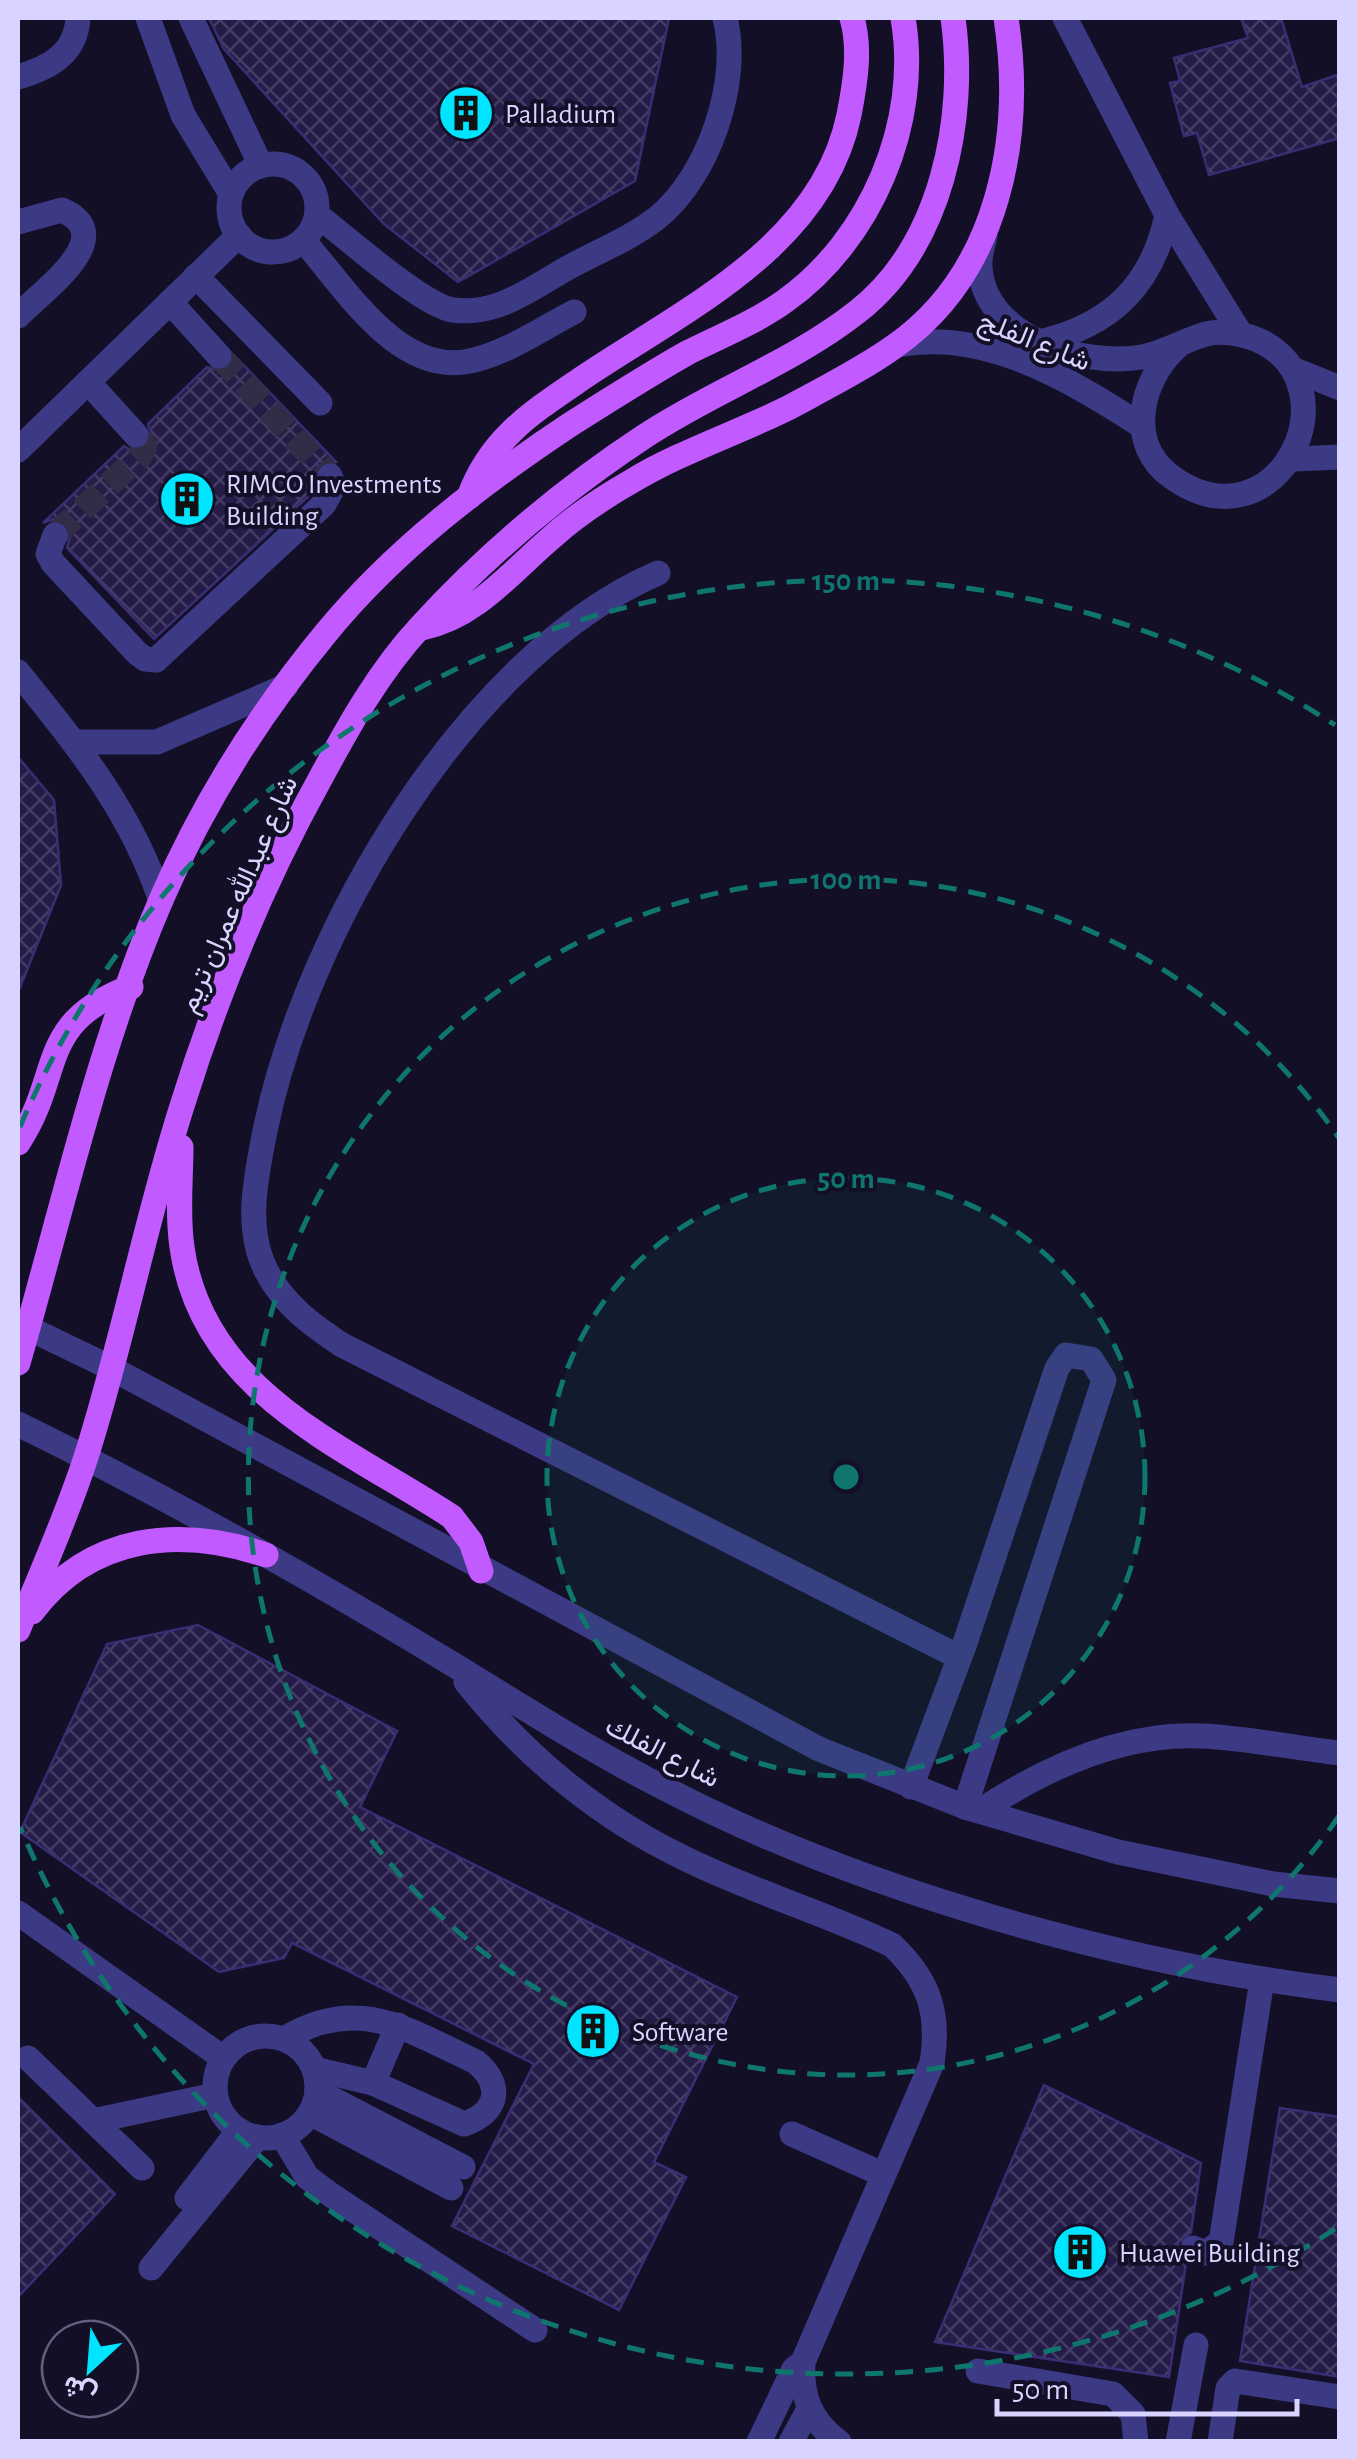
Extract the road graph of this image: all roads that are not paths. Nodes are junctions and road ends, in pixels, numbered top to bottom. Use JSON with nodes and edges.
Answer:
{"nodes":[{"id":1,"x":78,"y":18,"type":"edge"},
{"id":2,"x":148,"y":18,"type":"edge"},
{"id":3,"x":191,"y":18,"type":"edge"},
{"id":4,"x":725,"y":18,"type":"edge"},
{"id":5,"x":852,"y":18,"type":"edge"},
{"id":6,"x":903,"y":18,"type":"edge"},
{"id":7,"x":953,"y":18,"type":"edge"},
{"id":8,"x":1006,"y":18,"type":"edge"},
{"id":9,"x":1066,"y":18,"type":"edge"},
{"id":10,"x":18,"y":78,"type":"edge"},
{"id":11,"x":261,"y":166,"type":"junction"},
{"id":12,"x":231,"y":194,"type":"junction"},
{"id":13,"x":317,"y":215,"type":"junction"},
{"id":14,"x":1167,"y":215,"type":"junction"},
{"id":15,"x":18,"y":222,"type":"edge"},
{"id":16,"x":986,"y":231,"type":"junction"},
{"id":17,"x":239,"y":235,"type":"junction"},
{"id":18,"x":304,"y":240,"type":"junction"},
{"id":19,"x":196,"y":276,"type":"junction"},
{"id":20,"x":170,"y":302,"type":"junction"},
{"id":21,"x":574,"y":312,"type":"dead end"},
{"id":22,"x":18,"y":316,"type":"edge"},
{"id":23,"x":1240,"y":333,"type":"junction"},
{"id":24,"x":1039,"y":342,"type":"junction"},
{"id":25,"x":897,"y":345,"type":"junction"},
{"id":26,"x":1177,"y":347,"type":"junction"},
{"id":27,"x":219,"y":356,"type":"tunnel mouth"},
{"id":28,"x":1294,"y":370,"type":"junction"},
{"id":29,"x":88,"y":382,"type":"junction"},
{"id":30,"x":1340,"y":388,"type":"edge"},
{"id":31,"x":320,"y":404,"type":"dead end"},
{"id":32,"x":1142,"y":426,"type":"junction"},
{"id":33,"x":136,"y":435,"type":"dead end"},
{"id":34,"x":18,"y":450,"type":"edge"},
{"id":35,"x":1340,"y":457,"type":"edge"},
{"id":36,"x":1295,"y":459,"type":"junction"},
{"id":37,"x":330,"y":476,"type":"dead end"},
{"id":38,"x":469,"y":497,"type":"junction"},
{"id":39,"x":55,"y":535,"type":"dead end"},
{"id":40,"x":658,"y":573,"type":"dead end"},
{"id":41,"x":418,"y":629,"type":"junction"},
{"id":42,"x":18,"y":672,"type":"edge"},
{"id":43,"x":286,"y":686,"type":"junction"},
{"id":44,"x":74,"y":742,"type":"junction"},
{"id":45,"x":161,"y":901,"type":"junction"},
{"id":46,"x":131,"y":987,"type":"junction"},
{"id":47,"x":181,"y":1108,"type":"junction"},
{"id":48,"x":18,"y":1143,"type":"edge"},
{"id":49,"x":22,"y":1326,"type":"edge"},
{"id":50,"x":18,"y":1363,"type":"edge"},
{"id":51,"x":111,"y":1368,"type":"junction"},
{"id":52,"x":18,"y":1424,"type":"edge"},
{"id":53,"x":86,"y":1457,"type":"junction"},
{"id":54,"x":266,"y":1555,"type":"junction"},
{"id":55,"x":481,"y":1571,"type":"junction"},
{"id":56,"x":18,"y":1631,"type":"edge"},
{"id":57,"x":959,"y":1657,"type":"junction"},
{"id":58,"x":453,"y":1665,"type":"junction"},
{"id":59,"x":1340,"y":1753,"type":"edge"},
{"id":60,"x":910,"y":1787,"type":"junction"},
{"id":61,"x":973,"y":1809,"type":"junction"},
{"id":62,"x":1340,"y":1891,"type":"edge"},
{"id":63,"x":18,"y":1913,"type":"edge"},
{"id":64,"x":1262,"y":1980,"type":"junction"},
{"id":65,"x":1340,"y":1990,"type":"edge"},
{"id":66,"x":398,"y":2024,"type":"junction"},
{"id":67,"x":284,"y":2038,"type":"junction"},
{"id":68,"x":28,"y":2058,"type":"dead end"},
{"id":69,"x":223,"y":2058,"type":"junction"},
{"id":70,"x":373,"y":2083,"type":"junction"},
{"id":71,"x":314,"y":2091,"type":"junction"},
{"id":72,"x":218,"y":2102,"type":"junction"},
{"id":73,"x":99,"y":2126,"type":"junction"},
{"id":74,"x":260,"y":2134,"type":"junction"},
{"id":75,"x":792,"y":2134,"type":"dead end"},
{"id":76,"x":142,"y":2168,"type":"dead end"},
{"id":77,"x":882,"y":2174,"type":"junction"},
{"id":78,"x":457,"y":2177,"type":"dead end"},
{"id":79,"x":1193,"y":2248,"type":"dead end"},
{"id":80,"x":145,"y":2263,"type":"dead end"},
{"id":81,"x":535,"y":2330,"type":"dead end"},
{"id":82,"x":1196,"y":2345,"type":"dead end"},
{"id":83,"x":803,"y":2362,"type":"junction"},
{"id":84,"x":978,"y":2371,"type":"dead end"},
{"id":85,"x":1245,"y":2382,"type":"junction"},
{"id":86,"x":1340,"y":2397,"type":"edge"},
{"id":87,"x":809,"y":2408,"type":"junction"},
{"id":88,"x":759,"y":2442,"type":"edge"},
{"id":89,"x":791,"y":2442,"type":"edge"},
{"id":90,"x":840,"y":2442,"type":"edge"},
{"id":91,"x":1136,"y":2442,"type":"edge"},
{"id":92,"x":1178,"y":2442,"type":"edge"},
{"id":93,"x":1220,"y":2442,"type":"edge"},
{"id":94,"x":1236,"y":2442,"type":"edge"}],
"edges":[{"from":1,"to":10,"type":"street"},
{"from":2,"to":12,"type":"street"},
{"from":3,"to":11,"type":"street"},
{"from":4,"to":13,"type":"street"},
{"from":5,"to":38,"type":"main road"},
{"from":6,"to":38,"type":"main road","name":"شارع عبدالله عمران تريم"},
{"from":7,"to":41,"type":"main road","name":"شارع عبدالله عمران تريم"},
{"from":8,"to":16,"type":"main road"},
{"from":9,"to":14,"type":"street"},
{"from":11,"to":12,"type":"street"},
{"from":11,"to":13,"type":"street"},
{"from":12,"to":17,"type":"street"},
{"from":13,"to":18,"type":"street"},
{"from":14,"to":23,"type":"street"},
{"from":14,"to":24,"type":"street"},
{"from":15,"to":22,"type":"street"},
{"from":16,"to":24,"type":"street","name":"شارع الفلج"},
{"from":16,"to":25,"type":"main road"},
{"from":17,"to":18,"type":"street"},
{"from":17,"to":19,"type":"street"},
{"from":18,"to":21,"type":"street"},
{"from":19,"to":20,"type":"street"},
{"from":19,"to":31,"type":"street"},
{"from":20,"to":27,"type":"street"},
{"from":20,"to":29,"type":"street"},
{"from":23,"to":26,"type":"street"},
{"from":23,"to":28,"type":"street"},
{"from":24,"to":26,"type":"street","name":"شارع الفلج"},
{"from":25,"to":32,"type":"street","name":"شارع الفلج"},
{"from":25,"to":41,"type":"main road"},
{"from":26,"to":32,"type":"street"},
{"from":28,"to":30,"type":"street"},
{"from":28,"to":36,"type":"street"},
{"from":29,"to":33,"type":"street"},
{"from":29,"to":34,"type":"street"},
{"from":32,"to":36,"type":"street"},
{"from":35,"to":36,"type":"street"},
{"from":37,"to":39,"type":"street"},
{"from":38,"to":43,"type":"main road","name":"شارع عبدالله عمران تريم"},
{"from":40,"to":57,"type":"street"},
{"from":41,"to":47,"type":"main road","name":"شارع عبدالله عمران تريم"},
{"from":42,"to":44,"type":"street"},
{"from":43,"to":44,"type":"street"},
{"from":43,"to":45,"type":"main road","name":"شارع عبدالله عمران تريم"},
{"from":44,"to":45,"type":"street"},
{"from":45,"to":46,"type":"main road","name":"شارع عبدالله عمران تريم"},
{"from":46,"to":48,"type":"main road"},
{"from":46,"to":49,"type":"main road","name":"شارع عبدالله عمران تريم"},
{"from":47,"to":51,"type":"main road","name":"شارع عبدالله عمران تريم"},
{"from":47,"to":55,"type":"main road"},
{"from":49,"to":50,"type":"main road","name":"شارع عبدالله عمران تريم"},
{"from":49,"to":51,"type":"street"},
{"from":51,"to":53,"type":"main road","name":"شارع عبدالله عمران تريم"},
{"from":51,"to":55,"type":"street"},
{"from":52,"to":53,"type":"street","name":"شارع الفلك"},
{"from":53,"to":54,"type":"street","name":"شارع الفلك"},
{"from":53,"to":56,"type":"main road","name":"شارع عبدالله عمران تريم"},
{"from":54,"to":56,"type":"main road"},
{"from":54,"to":58,"type":"street","name":"شارع الفلك"},
{"from":55,"to":60,"type":"street"},
{"from":57,"to":60,"type":"street"},
{"from":57,"to":61,"type":"street"},
{"from":58,"to":64,"type":"street","name":"شارع الفلك"},
{"from":58,"to":77,"type":"street"},
{"from":59,"to":61,"type":"street"},
{"from":60,"to":61,"type":"street"},
{"from":61,"to":62,"type":"street"},
{"from":63,"to":69,"type":"street"},
{"from":64,"to":65,"type":"street","name":"شارع الفلك"},
{"from":64,"to":79,"type":"street"},
{"from":66,"to":67,"type":"street"},
{"from":66,"to":70,"type":"street"},
{"from":66,"to":70,"type":"street"},
{"from":67,"to":69,"type":"street"},
{"from":67,"to":71,"type":"street"},
{"from":68,"to":73,"type":"street"},
{"from":69,"to":72,"type":"street"},
{"from":70,"to":71,"type":"street"},
{"from":71,"to":74,"type":"street"},
{"from":71,"to":78,"type":"street"},
{"from":72,"to":73,"type":"street"},
{"from":72,"to":74,"type":"street"},
{"from":73,"to":76,"type":"street"},
{"from":74,"to":80,"type":"street"},
{"from":74,"to":81,"type":"street"},
{"from":75,"to":77,"type":"street"},
{"from":77,"to":83,"type":"street"},
{"from":82,"to":92,"type":"street"},
{"from":83,"to":87,"type":"street"},
{"from":83,"to":88,"type":"street"},
{"from":84,"to":91,"type":"street"},
{"from":85,"to":86,"type":"street"},
{"from":85,"to":93,"type":"street"},
{"from":85,"to":94,"type":"street"},
{"from":87,"to":89,"type":"street"},
{"from":87,"to":90,"type":"street"}]}
